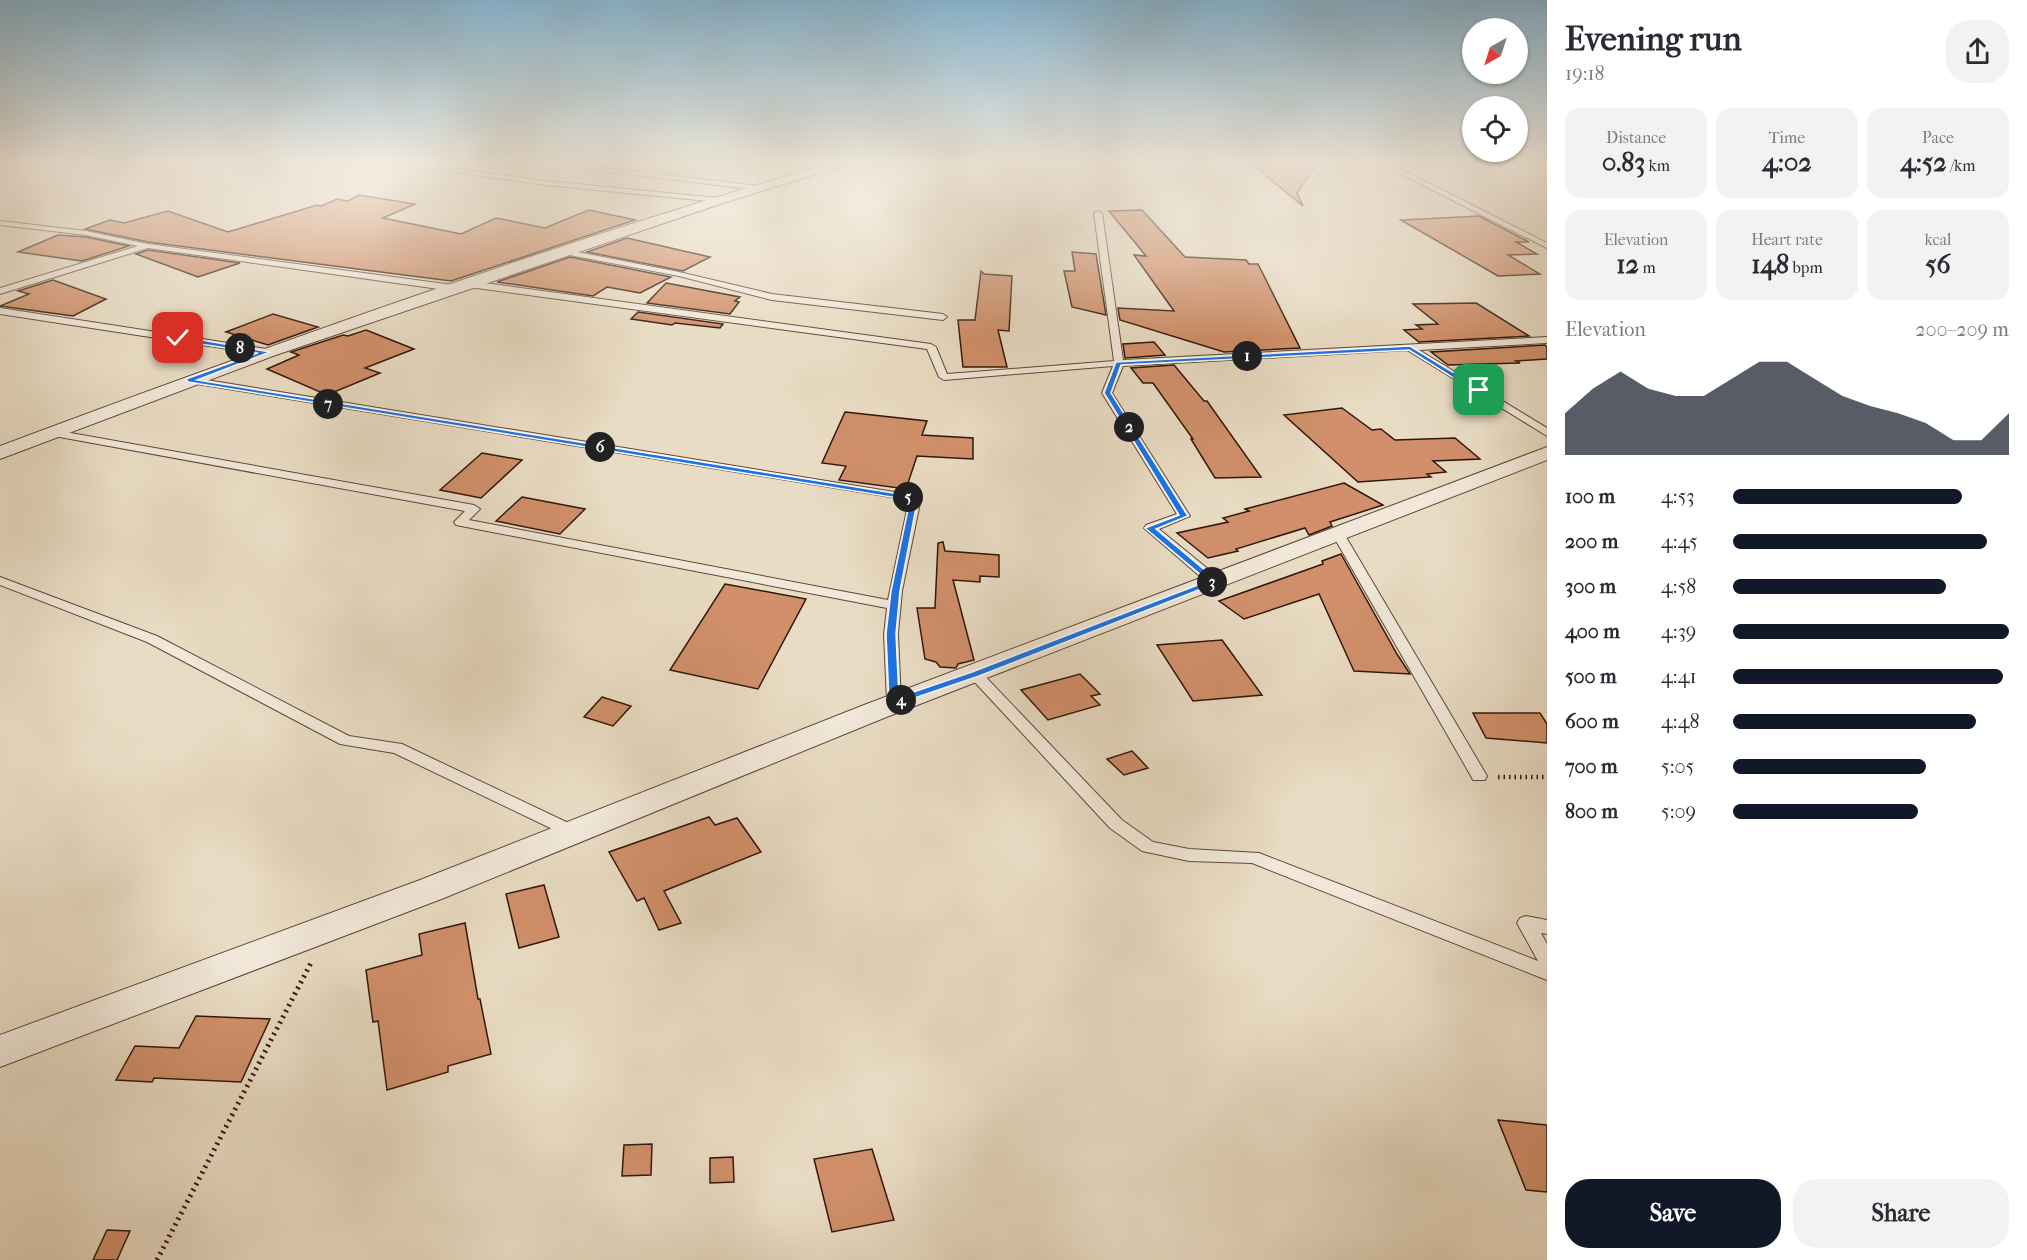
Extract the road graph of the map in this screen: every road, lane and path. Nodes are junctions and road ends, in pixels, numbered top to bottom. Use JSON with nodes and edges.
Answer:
{"nodes":[{"id":1,"x":657,"y":220,"type":"edge"},
{"id":2,"x":1099,"y":220,"type":"edge"},
{"id":3,"x":1496,"y":220,"type":"edge"},
{"id":4,"x":0,"y":223,"type":"edge"},
{"id":5,"x":148,"y":246,"type":"junction"},
{"id":6,"x":1547,"y":246,"type":"edge"},
{"id":7,"x":562,"y":251,"type":"junction"},
{"id":8,"x":461,"y":286,"type":"junction"},
{"id":9,"x":0,"y":291,"type":"edge"},
{"id":10,"x":0,"y":311,"type":"edge"},
{"id":11,"x":943,"y":317,"type":"dead end"},
{"id":12,"x":1547,"y":340,"type":"edge"},
{"id":13,"x":1410,"y":348,"type":"junction"},
{"id":14,"x":267,"y":352,"type":"junction"},
{"id":15,"x":1119,"y":363,"type":"junction"},
{"id":16,"x":188,"y":380,"type":"junction"},
{"id":17,"x":54,"y":433,"type":"junction"},
{"id":18,"x":1547,"y":433,"type":"edge"},
{"id":19,"x":0,"y":453,"type":"edge"},
{"id":20,"x":1547,"y":453,"type":"edge"},
{"id":21,"x":1337,"y":532,"type":"junction"},
{"id":22,"x":0,"y":582,"type":"edge"},
{"id":23,"x":1214,"y":582,"type":"junction"},
{"id":24,"x":894,"y":605,"type":"junction"},
{"id":25,"x":975,"y":674,"type":"junction"},
{"id":26,"x":894,"y":702,"type":"junction"},
{"id":27,"x":1479,"y":776,"type":"joint"},
{"id":28,"x":1547,"y":777,"type":"edge"},
{"id":29,"x":575,"y":833,"type":"junction"},
{"id":30,"x":1547,"y":927,"type":"edge"},
{"id":31,"x":329,"y":929,"type":"junction"},
{"id":32,"x":1547,"y":960,"type":"edge"},
{"id":33,"x":1547,"y":972,"type":"edge"},
{"id":34,"x":0,"y":1051,"type":"edge"},
{"id":35,"x":157,"y":1260,"type":"edge"}],
"edges":[{"from":1,"to":7,"type":"street"},
{"from":2,"to":15,"type":"lane"},
{"from":3,"to":6,"type":"lane"},
{"from":4,"to":5,"type":"lane"},
{"from":5,"to":8,"type":"lane"},
{"from":5,"to":9,"type":"lane"},
{"from":7,"to":8,"type":"street"},
{"from":7,"to":11,"type":"lane"},
{"from":8,"to":14,"type":"street"},
{"from":8,"to":15,"type":"lane"},
{"from":10,"to":14,"type":"lane"},
{"from":12,"to":13,"type":"lane"},
{"from":13,"to":15,"type":"lane"},
{"from":13,"to":18,"type":"lane"},
{"from":14,"to":16,"type":"street"},
{"from":15,"to":23,"type":"lane"},
{"from":16,"to":17,"type":"street"},
{"from":16,"to":24,"type":"lane"},
{"from":17,"to":19,"type":"street"},
{"from":17,"to":24,"type":"lane"},
{"from":20,"to":21,"type":"street"},
{"from":21,"to":23,"type":"street"},
{"from":21,"to":27,"type":"lane"},
{"from":22,"to":29,"type":"lane"},
{"from":23,"to":25,"type":"street"},
{"from":24,"to":26,"type":"lane"},
{"from":25,"to":26,"type":"street"},
{"from":25,"to":33,"type":"lane"},
{"from":26,"to":29,"type":"street"},
{"from":27,"to":28,"type":"path"},
{"from":29,"to":31,"type":"street"},
{"from":30,"to":32,"type":"lane"},
{"from":31,"to":34,"type":"street"},
{"from":31,"to":35,"type":"path"}]}
